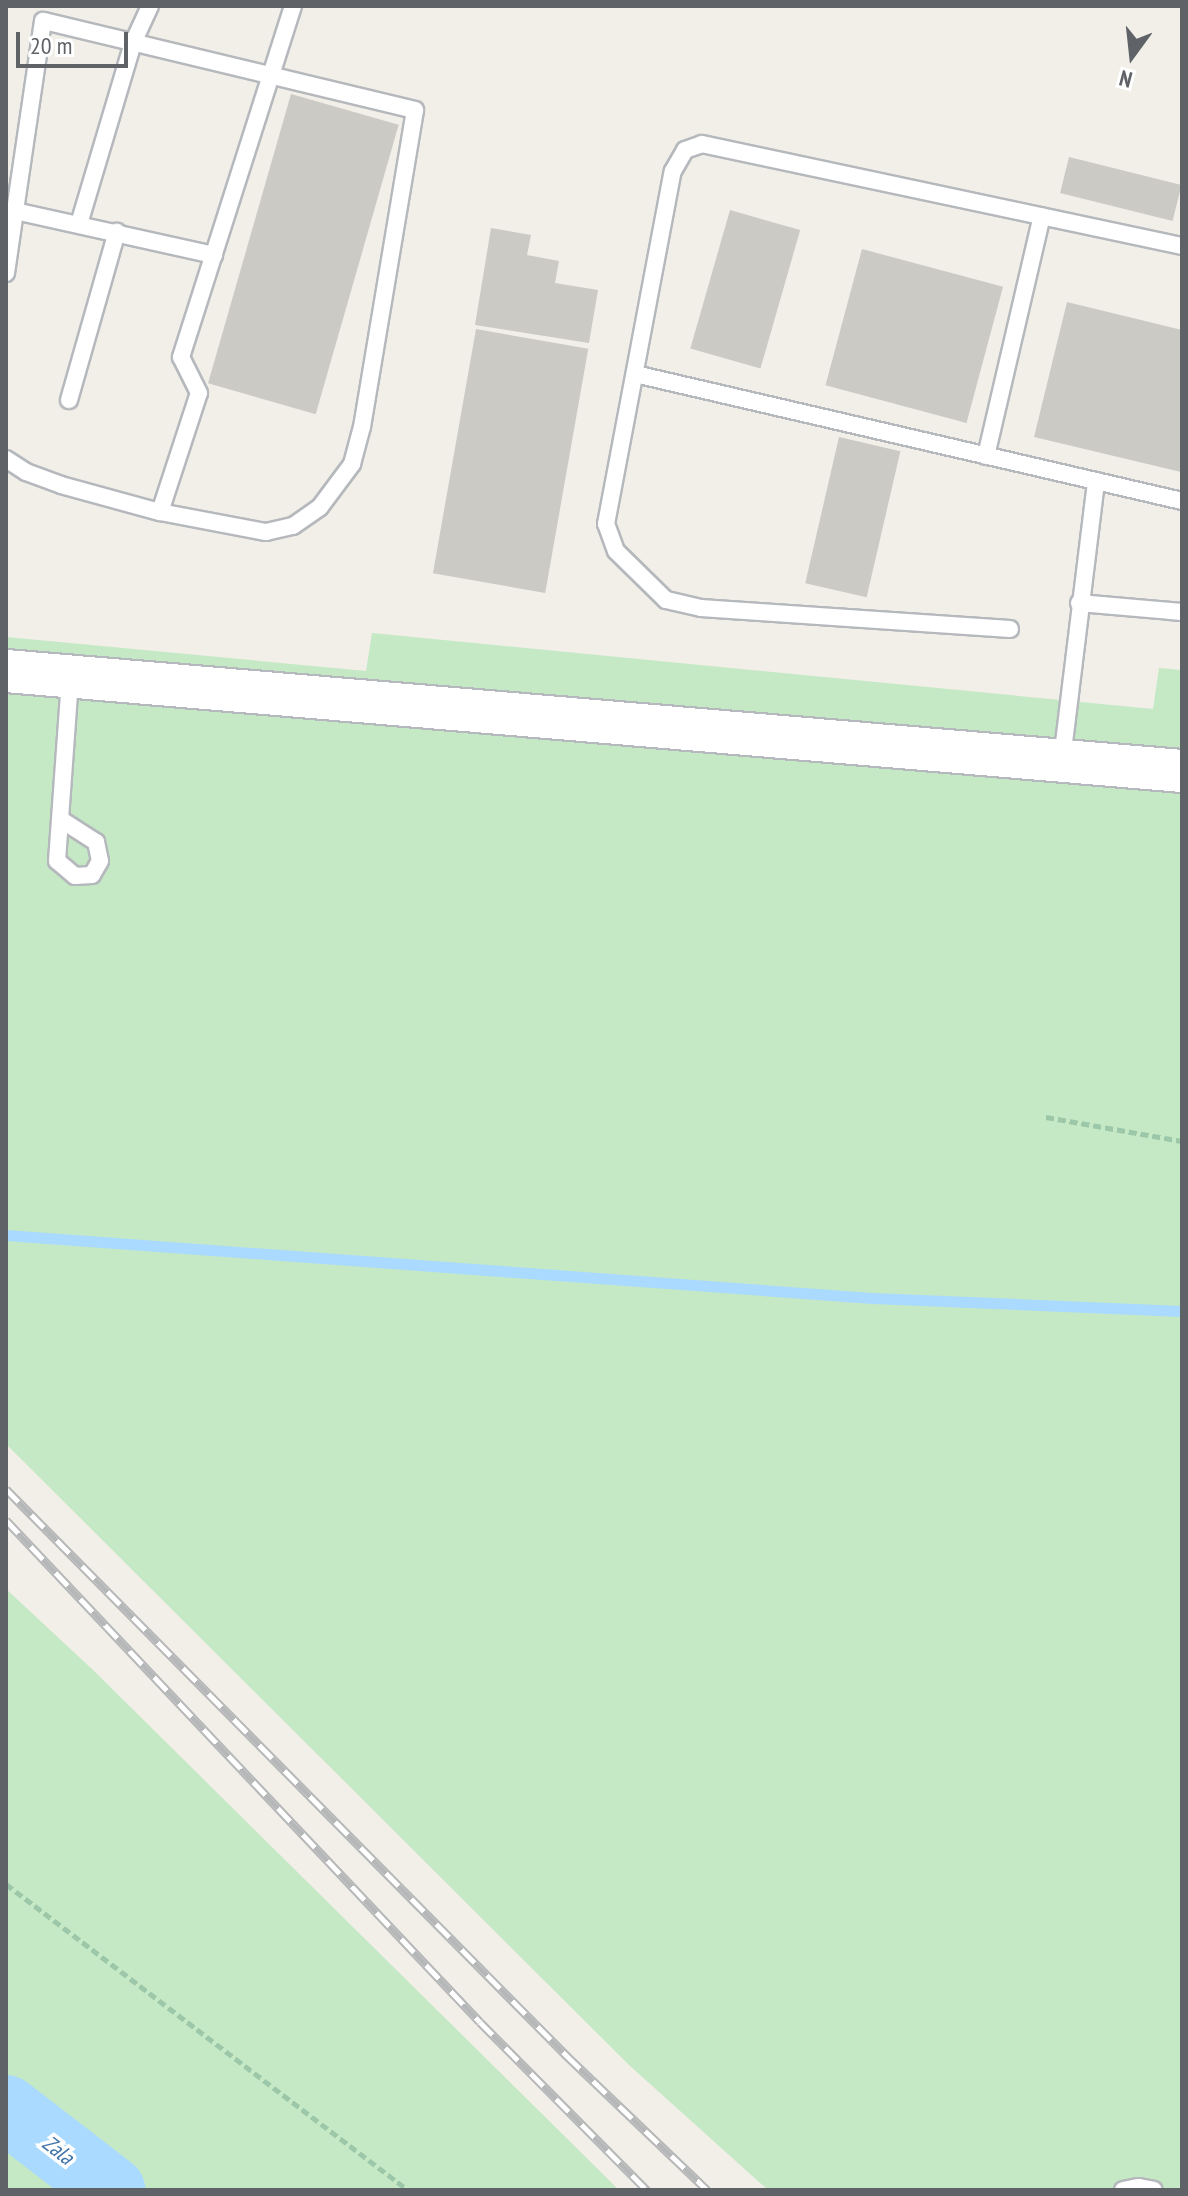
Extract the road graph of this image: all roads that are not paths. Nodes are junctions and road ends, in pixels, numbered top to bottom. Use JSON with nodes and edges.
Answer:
{"nodes":[{"id":1,"x":150,"y":6,"type":"edge"},
{"id":2,"x":293,"y":6,"type":"edge"},
{"id":3,"x":133,"y":43,"type":"junction"},
{"id":4,"x":271,"y":76,"type":"junction"},
{"id":5,"x":15,"y":211,"type":"junction"},
{"id":6,"x":1042,"y":216,"type":"junction"},
{"id":7,"x":79,"y":224,"type":"junction"},
{"id":8,"x":117,"y":232,"type":"junction"},
{"id":9,"x":1182,"y":246,"type":"edge"},
{"id":10,"x":214,"y":255,"type":"junction"},
{"id":11,"x":6,"y":273,"type":"edge"},
{"id":12,"x":635,"y":374,"type":"junction"},
{"id":13,"x":69,"y":400,"type":"dead end"},
{"id":14,"x":986,"y":456,"type":"junction"},
{"id":15,"x":6,"y":459,"type":"edge"},
{"id":16,"x":1096,"y":481,"type":"junction"},
{"id":17,"x":1182,"y":501,"type":"edge"},
{"id":18,"x":160,"y":512,"type":"junction"},
{"id":19,"x":1079,"y":603,"type":"junction"},
{"id":20,"x":1182,"y":612,"type":"edge"},
{"id":21,"x":1010,"y":629,"type":"dead end"},
{"id":22,"x":6,"y":671,"type":"edge"},
{"id":23,"x":70,"y":677,"type":"junction"},
{"id":24,"x":1062,"y":761,"type":"junction"},
{"id":25,"x":1182,"y":771,"type":"edge"},
{"id":26,"x":60,"y":819,"type":"dead end"},
{"id":27,"x":1123,"y":2190,"type":"edge"},
{"id":28,"x":1154,"y":2190,"type":"edge"}],
"edges":[{"from":1,"to":3,"type":"lane"},
{"from":2,"to":4,"type":"lane"},
{"from":3,"to":4,"type":"lane"},
{"from":3,"to":5,"type":"lane"},
{"from":3,"to":7,"type":"lane"},
{"from":4,"to":10,"type":"lane"},
{"from":4,"to":18,"type":"lane"},
{"from":5,"to":7,"type":"lane"},
{"from":5,"to":11,"type":"lane"},
{"from":6,"to":9,"type":"lane"},
{"from":6,"to":12,"type":"lane"},
{"from":6,"to":14,"type":"lane"},
{"from":7,"to":8,"type":"lane"},
{"from":8,"to":10,"type":"lane"},
{"from":8,"to":13,"type":"lane"},
{"from":10,"to":18,"type":"lane"},
{"from":12,"to":14,"type":"lane"},
{"from":12,"to":21,"type":"lane"},
{"from":14,"to":16,"type":"lane"},
{"from":15,"to":18,"type":"lane"},
{"from":16,"to":17,"type":"lane"},
{"from":16,"to":19,"type":"lane"},
{"from":19,"to":20,"type":"lane"},
{"from":19,"to":24,"type":"lane"},
{"from":22,"to":23,"type":"street"},
{"from":23,"to":24,"type":"street"},
{"from":23,"to":26,"type":"lane"},
{"from":24,"to":25,"type":"street"},
{"from":27,"to":28,"type":"lane"}]}
